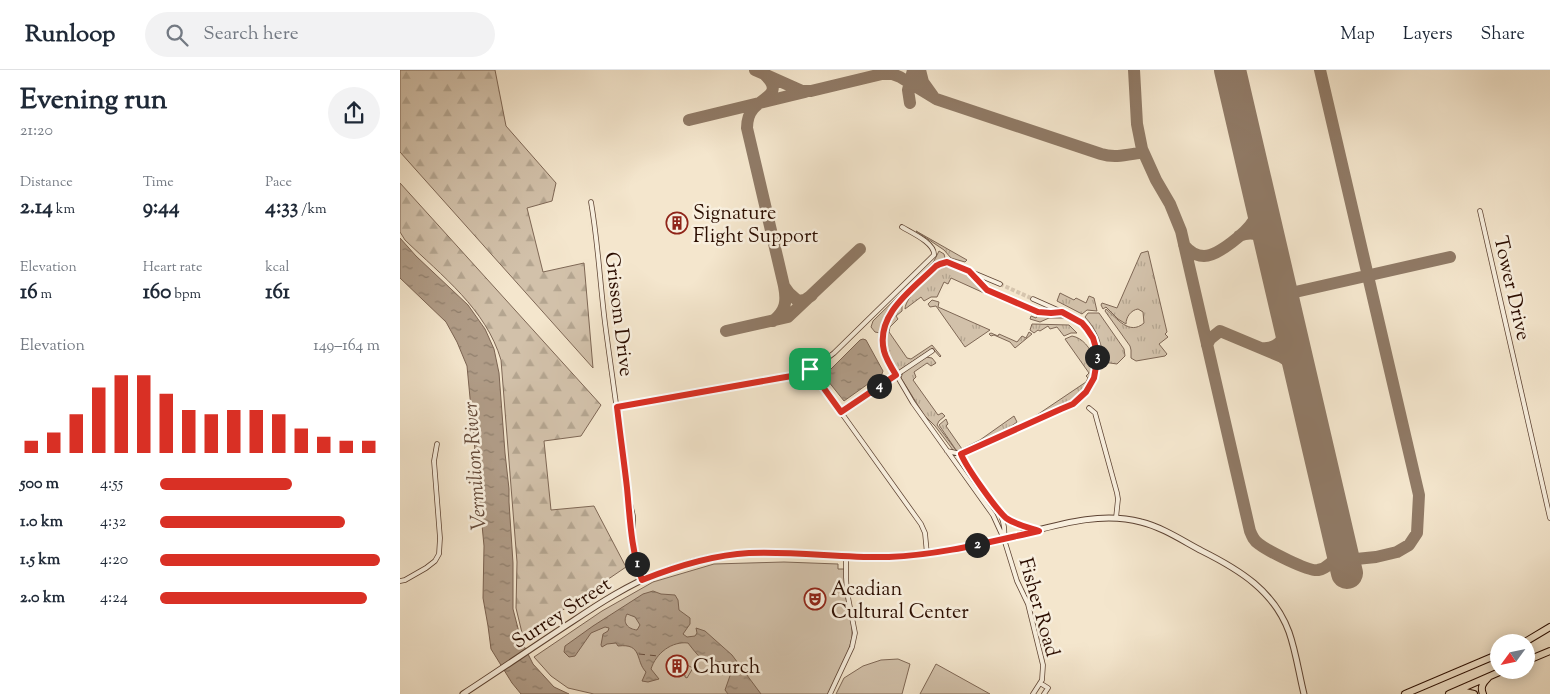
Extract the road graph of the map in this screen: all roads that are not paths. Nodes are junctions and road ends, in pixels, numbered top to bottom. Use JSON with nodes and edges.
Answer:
{"nodes":[{"id":1,"x":590,"y":202,"type":"dead end"},
{"id":2,"x":1480,"y":211,"type":"dead end"},
{"id":3,"x":902,"y":227,"type":"dead end"},
{"id":4,"x":969,"y":271,"type":"junction"},
{"id":5,"x":1000,"y":284,"type":"tunnel mouth"},
{"id":6,"x":1033,"y":299,"type":"tunnel mouth"},
{"id":7,"x":1062,"y":312,"type":"junction"},
{"id":8,"x":932,"y":351,"type":"dead end"},
{"id":9,"x":810,"y":369,"type":"junction"},
{"id":10,"x":896,"y":375,"type":"junction"},
{"id":11,"x":617,"y":407,"type":"junction"},
{"id":12,"x":1089,"y":408,"type":"dead end"},
{"id":13,"x":841,"y":412,"type":"junction"},
{"id":14,"x":437,"y":444,"type":"dead end"},
{"id":15,"x":947,"y":451,"type":"junction"},
{"id":16,"x":961,"y":454,"type":"junction"},
{"id":17,"x":999,"y":511,"type":"junction"},
{"id":18,"x":1116,"y":518,"type":"junction"},
{"id":19,"x":1550,"y":518,"type":"edge"},
{"id":20,"x":1039,"y":531,"type":"junction"},
{"id":21,"x":1004,"y":539,"type":"junction"},
{"id":22,"x":927,"y":554,"type":"junction"},
{"id":23,"x":846,"y":556,"type":"junction"},
{"id":24,"x":400,"y":580,"type":"edge"},
{"id":25,"x":642,"y":580,"type":"junction"},
{"id":26,"x":1550,"y":627,"type":"edge"},
{"id":27,"x":1550,"y":633,"type":"edge"},
{"id":28,"x":1535,"y":637,"type":"edge"},
{"id":29,"x":1535,"y":639,"type":"edge"},
{"id":30,"x":1550,"y":650,"type":"edge"},
{"id":31,"x":1535,"y":657,"type":"edge"},
{"id":32,"x":1490,"y":658,"type":"edge"},
{"id":33,"x":1489,"y":676,"type":"joint"},
{"id":34,"x":1040,"y":683,"type":"junction"},
{"id":35,"x":463,"y":694,"type":"edge"},
{"id":36,"x":830,"y":694,"type":"edge"},
{"id":37,"x":1033,"y":694,"type":"edge"},
{"id":38,"x":1044,"y":694,"type":"edge"},
{"id":39,"x":1304,"y":694,"type":"edge"},
{"id":40,"x":1405,"y":694,"type":"edge"},
{"id":41,"x":1449,"y":694,"type":"edge"},
{"id":42,"x":1454,"y":694,"type":"edge"},
{"id":43,"x":1474,"y":694,"type":"edge"},
{"id":44,"x":1483,"y":694,"type":"edge"}],
"edges":[{"from":1,"to":11,"type":"street","name":"Grissom Drive"},
{"from":2,"to":19,"type":"street","name":"Tower Drive"},
{"from":3,"to":9,"type":"street"},
{"from":4,"to":5,"type":"street"},
{"from":4,"to":7,"type":"street"},
{"from":4,"to":10,"type":"street"},
{"from":6,"to":7,"type":"street"},
{"from":7,"to":16,"type":"street"},
{"from":8,"to":10,"type":"street"},
{"from":9,"to":11,"type":"street"},
{"from":9,"to":13,"type":"street"},
{"from":10,"to":13,"type":"street"},
{"from":10,"to":15,"type":"street"},
{"from":11,"to":25,"type":"street","name":"Grissom Drive"},
{"from":12,"to":18,"type":"street"},
{"from":13,"to":22,"type":"street"},
{"from":14,"to":24,"type":"street"},
{"from":15,"to":16,"type":"street"},
{"from":15,"to":21,"type":"street"},
{"from":16,"to":17,"type":"street"},
{"from":17,"to":20,"type":"street"},
{"from":17,"to":21,"type":"street"},
{"from":18,"to":20,"type":"street","name":"Surrey Street"},
{"from":18,"to":39,"type":"street","name":"Surrey Street"},
{"from":20,"to":21,"type":"street","name":"Surrey Street"},
{"from":21,"to":22,"type":"street","name":"Surrey Street"},
{"from":21,"to":34,"type":"street","name":"Fisher Road"},
{"from":22,"to":23,"type":"street","name":"Surrey Street"},
{"from":23,"to":25,"type":"street","name":"Surrey Street"},
{"from":23,"to":36,"type":"street"},
{"from":25,"to":35,"type":"street","name":"Surrey Street"},
{"from":26,"to":28,"type":"highway"},
{"from":27,"to":29,"type":"highway"},
{"from":30,"to":31,"type":"highway"},
{"from":32,"to":40,"type":"highway"},
{"from":33,"to":41,"type":"highway"},
{"from":33,"to":44,"type":"highway"},
{"from":34,"to":37,"type":"street","name":"Fisher Road"},
{"from":34,"to":38,"type":"street","name":"Fisher Road"},
{"from":42,"to":43,"type":"highway"}]}
